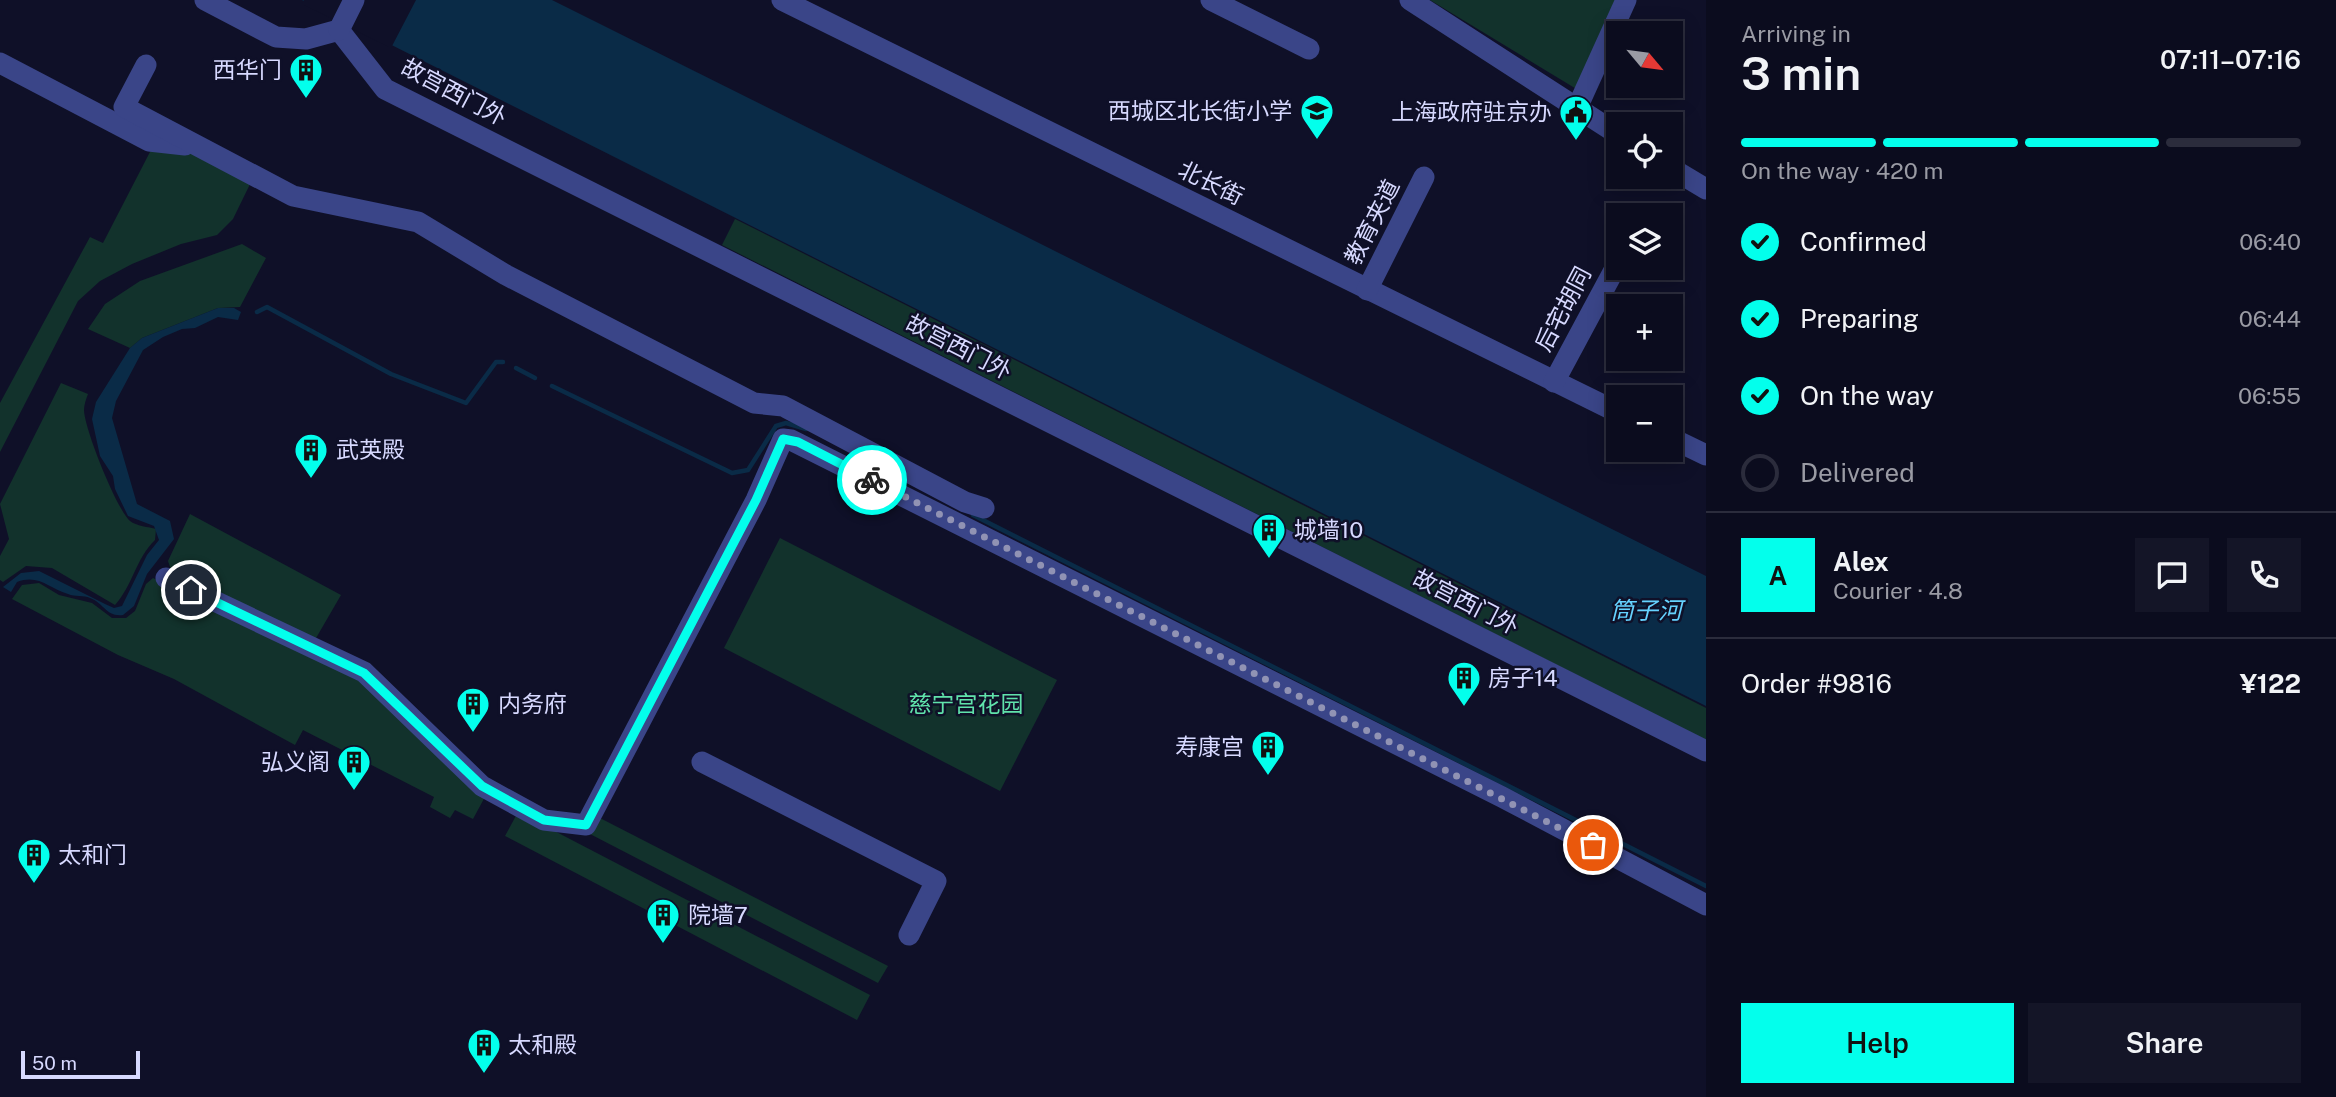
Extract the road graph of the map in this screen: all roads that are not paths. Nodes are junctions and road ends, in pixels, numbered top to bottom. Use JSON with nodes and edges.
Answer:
{"nodes":[{"id":1,"x":205,"y":0,"type":"edge"},
{"id":2,"x":354,"y":0,"type":"edge"},
{"id":3,"x":783,"y":0,"type":"edge"},
{"id":4,"x":1211,"y":0,"type":"edge"},
{"id":5,"x":1410,"y":0,"type":"edge"},
{"id":6,"x":1626,"y":0,"type":"edge"},
{"id":7,"x":1435,"y":7,"type":"edge"},
{"id":8,"x":339,"y":30,"type":"junction"},
{"id":9,"x":1309,"y":49,"type":"dead end"},
{"id":10,"x":0,"y":63,"type":"edge"},
{"id":11,"x":146,"y":65,"type":"dead end"},
{"id":12,"x":1577,"y":108,"type":"junction"},
{"id":13,"x":1606,"y":127,"type":"edge"},
{"id":14,"x":197,"y":146,"type":"junction"},
{"id":15,"x":1683,"y":175,"type":"edge"},
{"id":16,"x":1424,"y":177,"type":"dead end"},
{"id":17,"x":1706,"y":189,"type":"edge"},
{"id":18,"x":1609,"y":280,"type":"edge"},
{"id":19,"x":1367,"y":290,"type":"junction"},
{"id":20,"x":1554,"y":382,"type":"junction"},
{"id":21,"x":1606,"y":407,"type":"edge"},
{"id":22,"x":1683,"y":444,"type":"edge"},
{"id":23,"x":1706,"y":455,"type":"edge"},
{"id":24,"x":984,"y":508,"type":"dead end"},
{"id":25,"x":166,"y":578,"type":"dead end"},
{"id":26,"x":1706,"y":751,"type":"edge"},
{"id":27,"x":702,"y":762,"type":"dead end"},
{"id":28,"x":1706,"y":905,"type":"edge"},
{"id":29,"x":909,"y":935,"type":"dead end"}],
"edges":[{"from":1,"to":8,"type":"street"},
{"from":2,"to":8,"type":"street"},
{"from":3,"to":19,"type":"street","name":"北长街"},
{"from":4,"to":9,"type":"street"},
{"from":5,"to":7,"type":"street"},
{"from":6,"to":12,"type":"street"},
{"from":7,"to":12,"type":"street"},
{"from":8,"to":26,"type":"street","name":"故宫西门外"},
{"from":10,"to":14,"type":"street"},
{"from":11,"to":14,"type":"street"},
{"from":12,"to":13,"type":"street"},
{"from":14,"to":24,"type":"street"},
{"from":15,"to":17,"type":"street"},
{"from":16,"to":19,"type":"street","name":"教育夹道"},
{"from":18,"to":20,"type":"street","name":"后宅胡同"},
{"from":19,"to":20,"type":"street","name":"北长街"},
{"from":20,"to":21,"type":"street","name":"北长街"},
{"from":22,"to":23,"type":"street"},
{"from":25,"to":28,"type":"street"},
{"from":27,"to":29,"type":"street"}]}
